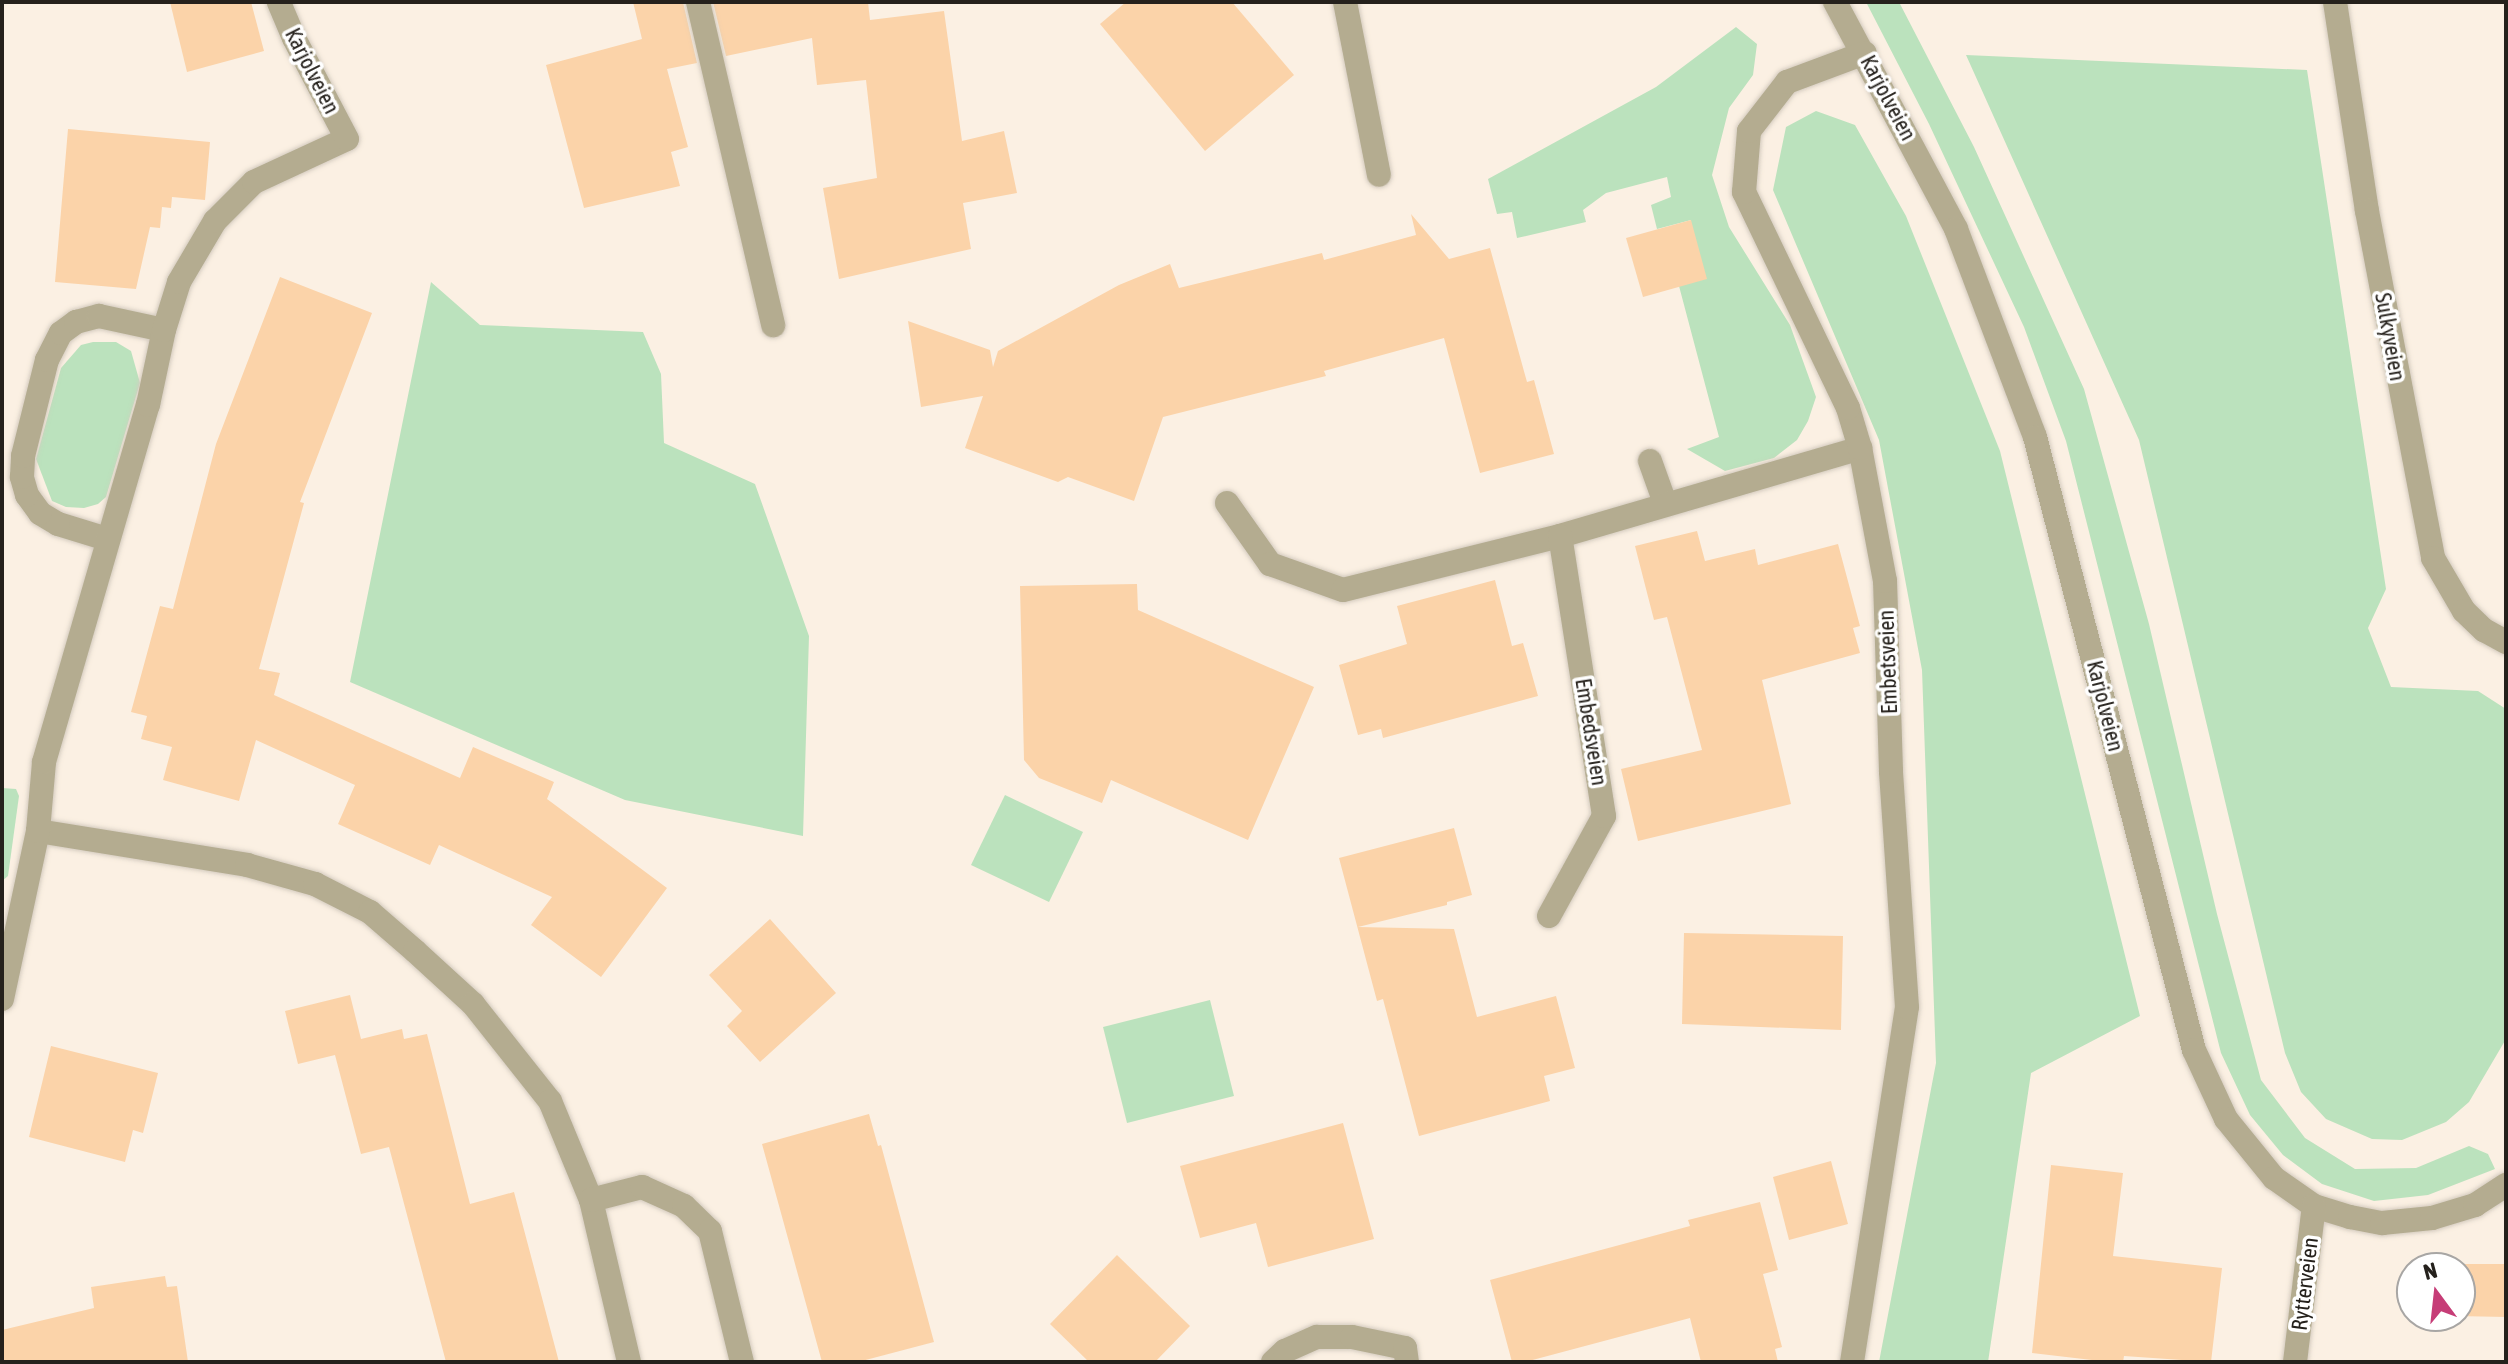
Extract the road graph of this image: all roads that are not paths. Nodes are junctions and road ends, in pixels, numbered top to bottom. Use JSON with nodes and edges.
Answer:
{"nodes":[{"id":1,"x":279,"y":2,"type":"edge"},
{"id":2,"x":698,"y":2,"type":"edge"},
{"id":3,"x":1345,"y":2,"type":"edge"},
{"id":4,"x":1835,"y":2,"type":"edge"},
{"id":5,"x":2335,"y":2,"type":"edge"},
{"id":6,"x":1865,"y":53,"type":"junction"},
{"id":7,"x":1379,"y":175,"type":"dead end"},
{"id":8,"x":773,"y":325,"type":"dead end"},
{"id":9,"x":164,"y":330,"type":"junction"},
{"id":10,"x":1860,"y":448,"type":"junction"},
{"id":11,"x":1650,"y":461,"type":"dead end"},
{"id":12,"x":1227,"y":503,"type":"dead end"},
{"id":13,"x":1665,"y":503,"type":"junction"},
{"id":14,"x":1560,"y":536,"type":"junction"},
{"id":15,"x":107,"y":539,"type":"junction"},
{"id":16,"x":2506,"y":642,"type":"edge"},
{"id":17,"x":38,"y":831,"type":"junction"},
{"id":18,"x":1549,"y":916,"type":"dead end"},
{"id":19,"x":10,"y":918,"type":"edge"},
{"id":20,"x":2,"y":999,"type":"edge"},
{"id":21,"x":2506,"y":1185,"type":"edge"},
{"id":22,"x":591,"y":1200,"type":"junction"},
{"id":23,"x":2314,"y":1206,"type":"junction"},
{"id":24,"x":629,"y":1362,"type":"edge"},
{"id":25,"x":742,"y":1362,"type":"edge"},
{"id":26,"x":1273,"y":1362,"type":"edge"},
{"id":27,"x":1407,"y":1362,"type":"edge"},
{"id":28,"x":1852,"y":1362,"type":"edge"},
{"id":29,"x":2295,"y":1362,"type":"edge"}],
"edges":[{"from":1,"to":9,"type":"street","name":"Karjolveien"},
{"from":2,"to":8,"type":"street"},
{"from":3,"to":7,"type":"street"},
{"from":4,"to":6,"type":"street","name":"Karjolveien"},
{"from":5,"to":16,"type":"street","name":"Sulkyveien"},
{"from":6,"to":10,"type":"street","name":"Embetsveien"},
{"from":6,"to":23,"type":"street","name":"Karjolveien"},
{"from":9,"to":15,"type":"street"},
{"from":9,"to":15,"type":"street"},
{"from":10,"to":13,"type":"street"},
{"from":10,"to":28,"type":"street","name":"Embetsveien"},
{"from":11,"to":13,"type":"street"},
{"from":12,"to":14,"type":"street"},
{"from":13,"to":14,"type":"street"},
{"from":14,"to":18,"type":"street","name":"Embedsveien"},
{"from":15,"to":17,"type":"street"},
{"from":17,"to":19,"type":"street"},
{"from":17,"to":22,"type":"street"},
{"from":19,"to":20,"type":"street"},
{"from":21,"to":23,"type":"street","name":"Karjolveien"},
{"from":22,"to":24,"type":"street"},
{"from":22,"to":25,"type":"street"},
{"from":23,"to":29,"type":"street","name":"Rytterveien"},
{"from":26,"to":27,"type":"street"}]}
